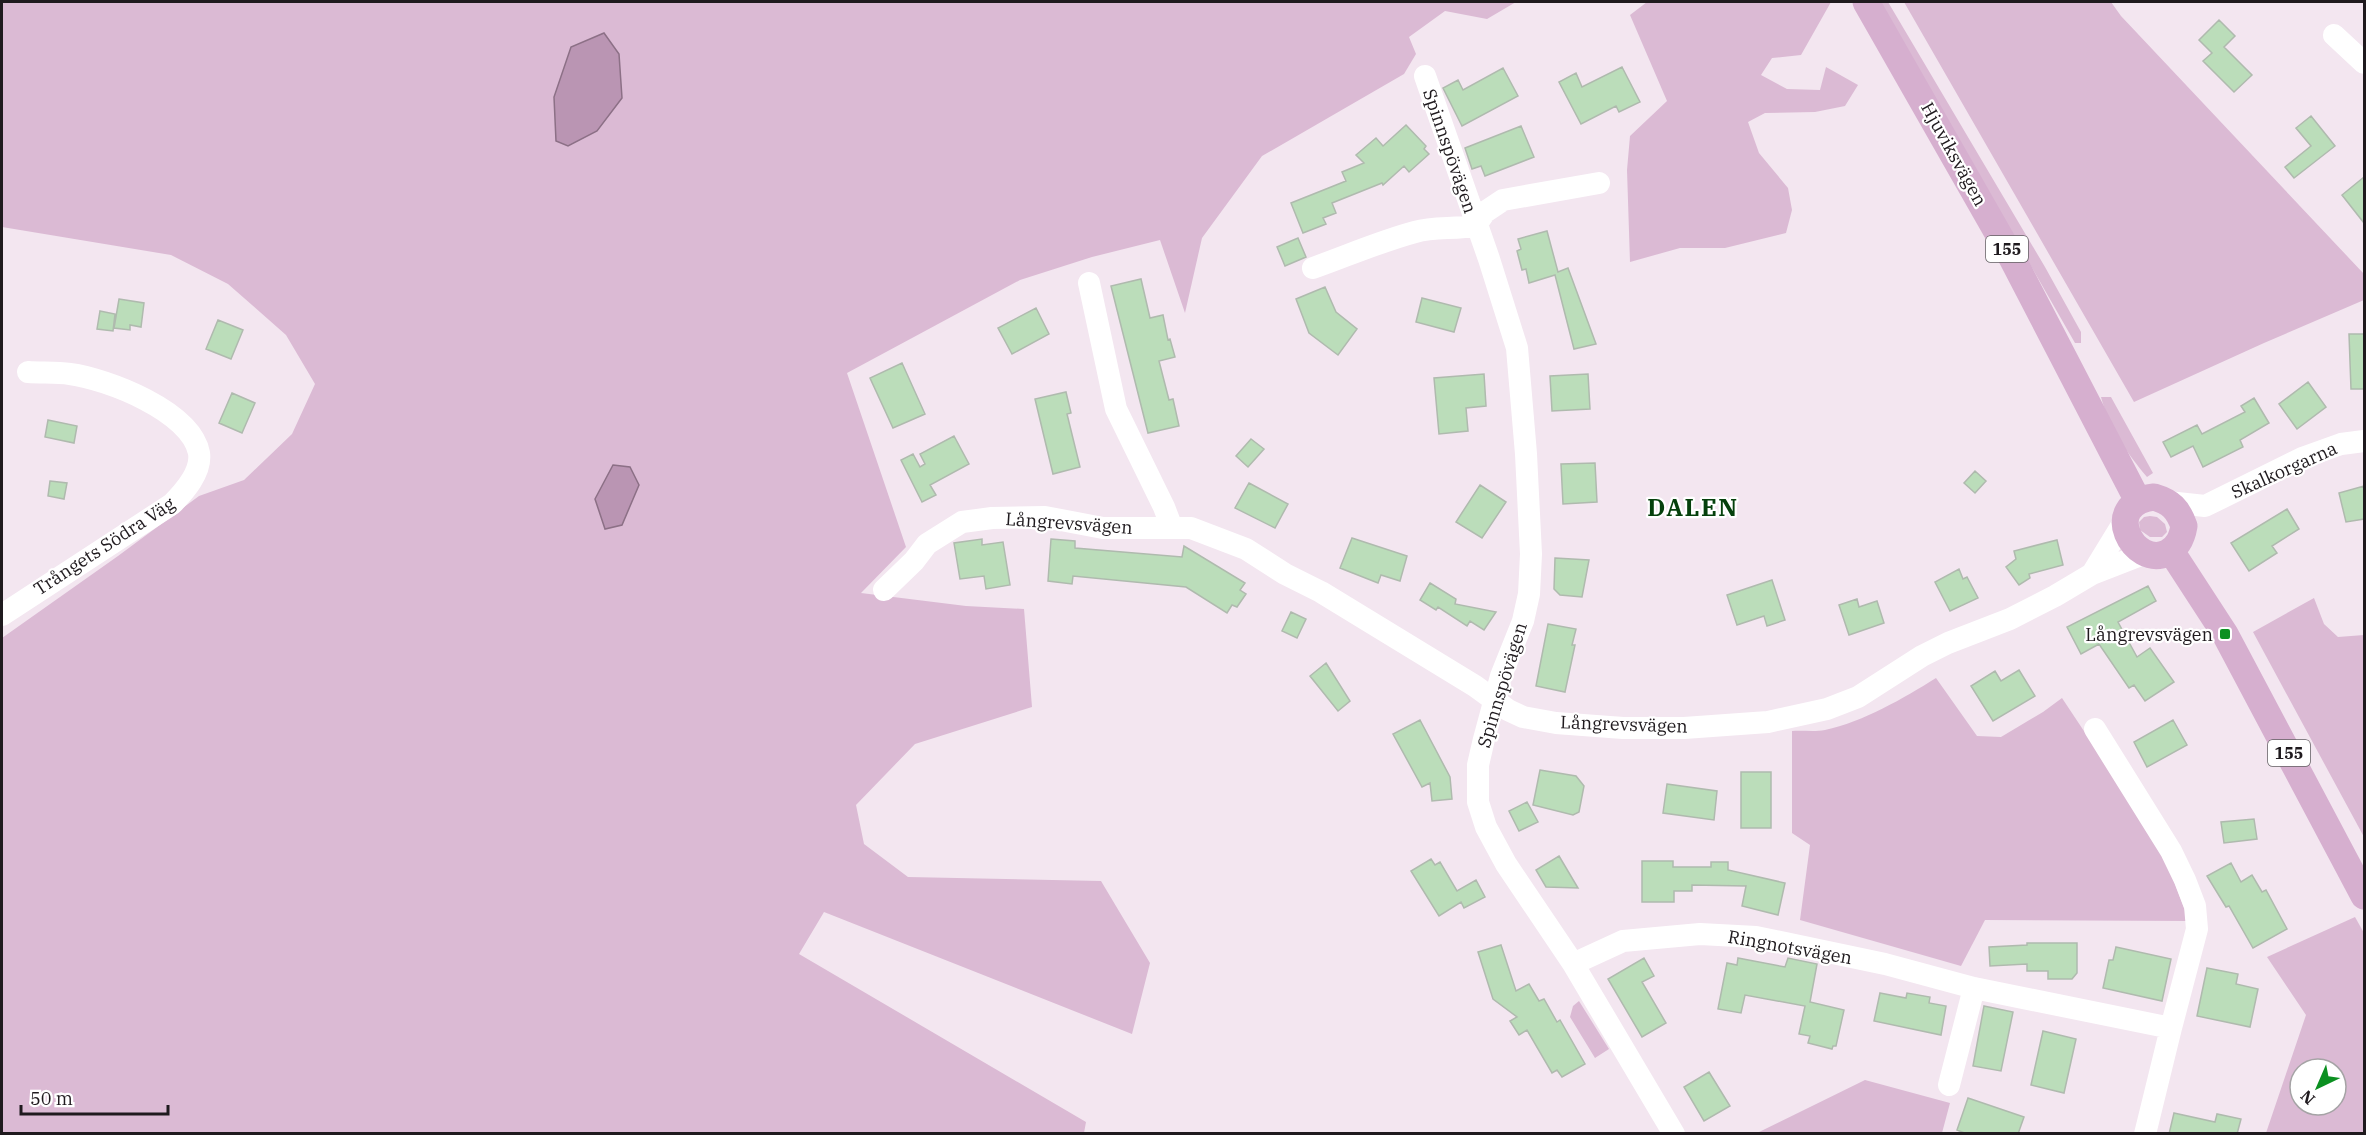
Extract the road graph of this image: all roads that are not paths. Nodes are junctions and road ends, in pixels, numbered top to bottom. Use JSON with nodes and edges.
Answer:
{"nodes":[{"id":1,"x":1866,"y":2,"type":"edge"},
{"id":2,"x":2334,"y":35,"type":"dead end"},
{"id":3,"x":2364,"y":63,"type":"edge"},
{"id":4,"x":1425,"y":76,"type":"dead end"},
{"id":5,"x":1599,"y":183,"type":"dead end"},
{"id":6,"x":1476,"y":225,"type":"junction"},
{"id":7,"x":1313,"y":268,"type":"dead end"},
{"id":8,"x":1089,"y":283,"type":"dead end"},
{"id":9,"x":28,"y":372,"type":"dead end"},
{"id":10,"x":2364,"y":441,"type":"edge"},
{"id":11,"x":2168,"y":502,"type":"junction"},
{"id":12,"x":2205,"y":506,"type":"junction"},
{"id":13,"x":2131,"y":510,"type":"junction"},
{"id":14,"x":1172,"y":528,"type":"junction"},
{"id":15,"x":2167,"y":545,"type":"junction"},
{"id":16,"x":2092,"y":574,"type":"junction"},
{"id":17,"x":884,"y":590,"type":"dead end"},
{"id":18,"x":2,"y":615,"type":"edge"},
{"id":19,"x":1494,"y":700,"type":"junction"},
{"id":20,"x":2095,"y":729,"type":"dead end"},
{"id":21,"x":2364,"y":896,"type":"edge"},
{"id":22,"x":1573,"y":964,"type":"junction"},
{"id":23,"x":1974,"y":988,"type":"junction"},
{"id":24,"x":2171,"y":1028,"type":"junction"},
{"id":25,"x":1949,"y":1085,"type":"dead end"},
{"id":26,"x":1674,"y":1134,"type":"edge"},
{"id":27,"x":2145,"y":1134,"type":"edge"}],
"edges":[{"from":1,"to":13,"type":"main road","name":"Hjuviksvägen","number":"155"},
{"from":2,"to":3,"type":"street"},
{"from":4,"to":6,"type":"street","name":"Spinnspövägen"},
{"from":5,"to":6,"type":"street","name":"Spinnspövägen"},
{"from":6,"to":7,"type":"street","name":"Spinnspövägen"},
{"from":6,"to":19,"type":"street","name":"Spinnspövägen"},
{"from":8,"to":14,"type":"street"},
{"from":9,"to":18,"type":"street","name":"Trångets Södra Väg"},
{"from":10,"to":12,"type":"street","name":"Skalkorgarna"},
{"from":11,"to":12,"type":"street"},
{"from":11,"to":13,"type":"main road"},
{"from":11,"to":15,"type":"main road","name":"Hjuviksvägen","number":"155"},
{"from":12,"to":15,"type":"street","name":"Skalkorgarna"},
{"from":13,"to":15,"type":"main road","name":"Hjuviksvägen","number":"155"},
{"from":13,"to":16,"type":"street","name":"Långrevsvägen"},
{"from":14,"to":17,"type":"street","name":"Långrevsvägen"},
{"from":14,"to":19,"type":"street","name":"Långrevsvägen"},
{"from":15,"to":16,"type":"street","name":"Långrevsvägen"},
{"from":15,"to":21,"type":"main road","name":"Hjuviksvägen","number":"155"},
{"from":16,"to":19,"type":"street","name":"Långrevsvägen"},
{"from":19,"to":22,"type":"street","name":"Spinnspövägen"},
{"from":20,"to":24,"type":"street"},
{"from":22,"to":23,"type":"street","name":"Ringnotsvägen"},
{"from":22,"to":26,"type":"street","name":"Spinnspövägen"},
{"from":23,"to":24,"type":"street","name":"Ringnotsvägen"},
{"from":23,"to":25,"type":"street"},
{"from":24,"to":27,"type":"street"}]}
